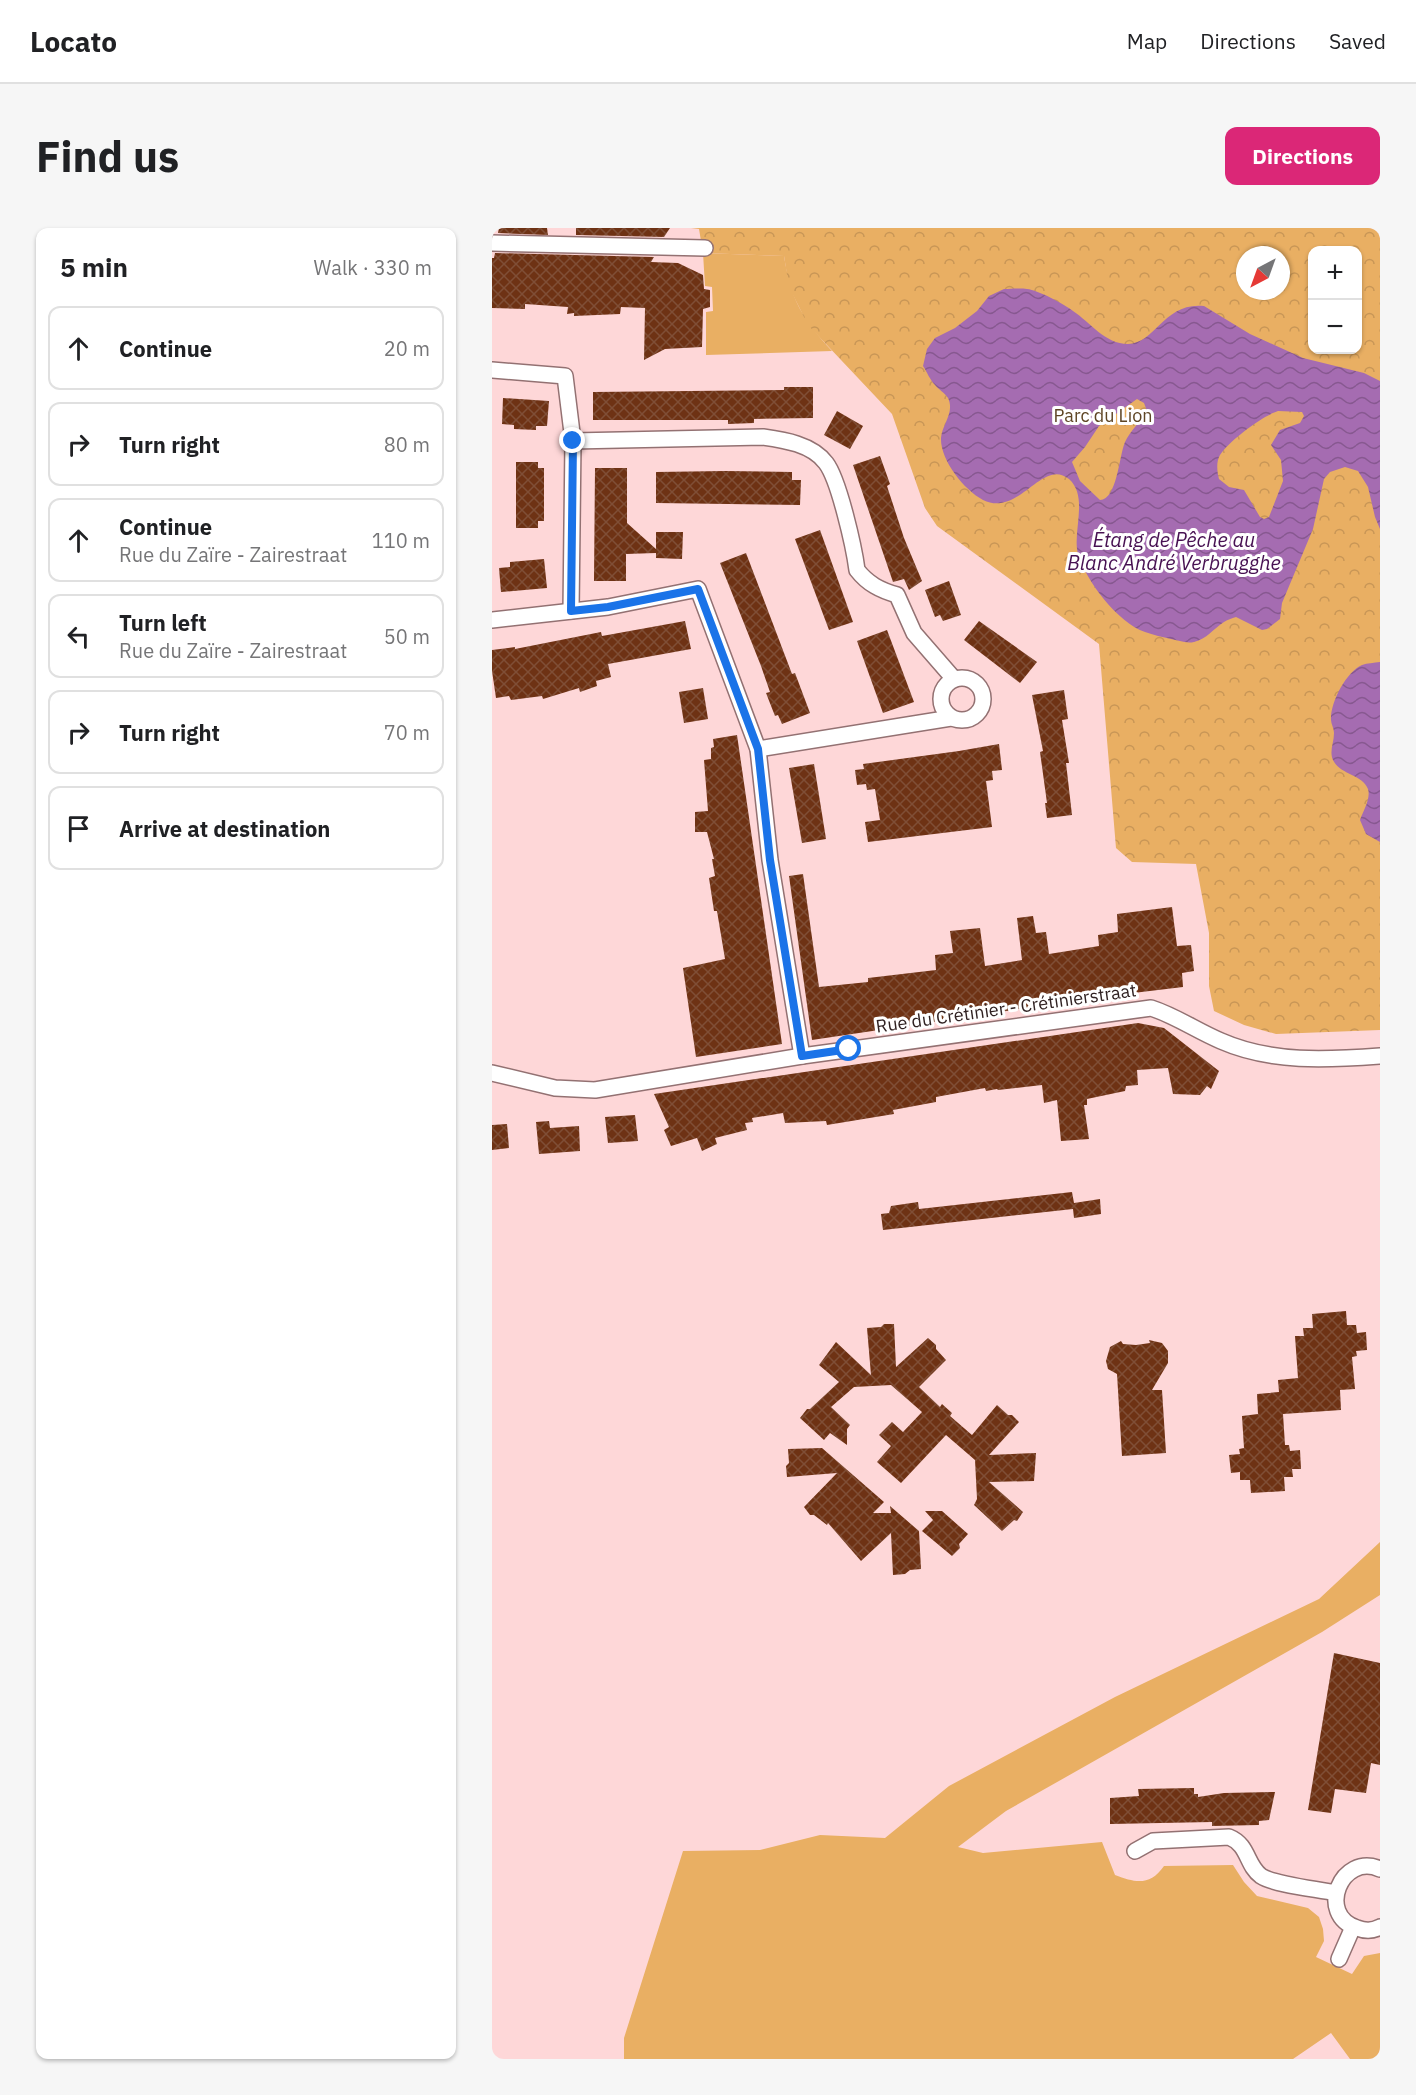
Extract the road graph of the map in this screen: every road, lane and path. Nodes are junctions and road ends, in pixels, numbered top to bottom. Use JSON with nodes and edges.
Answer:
{"nodes":[{"id":1,"x":492,"y":243,"type":"edge"},
{"id":2,"x":705,"y":248,"type":"dead end"},
{"id":3,"x":492,"y":370,"type":"edge"},
{"id":4,"x":573,"y":441,"type":"junction"},
{"id":5,"x":571,"y":611,"type":"junction"},
{"id":6,"x":492,"y":620,"type":"edge"},
{"id":7,"x":954,"y":679,"type":"junction"},
{"id":8,"x":951,"y":718,"type":"junction"},
{"id":9,"x":758,"y":749,"type":"junction"},
{"id":10,"x":802,"y":1056,"type":"junction"},
{"id":11,"x":1380,"y":1056,"type":"edge"},
{"id":12,"x":492,"y":1066,"type":"edge"},
{"id":13,"x":492,"y":1073,"type":"edge"},
{"id":14,"x":523,"y":1081,"type":"junction"},
{"id":15,"x":1135,"y":1851,"type":"dead end"},
{"id":16,"x":1380,"y":1869,"type":"edge"},
{"id":17,"x":1336,"y":1893,"type":"junction"},
{"id":18,"x":1353,"y":1927,"type":"junction"},
{"id":19,"x":1380,"y":1928,"type":"edge"},
{"id":20,"x":1339,"y":1959,"type":"dead end"}],
"edges":[{"from":1,"to":2,"type":"street"},
{"from":3,"to":4,"type":"street"},
{"from":4,"to":5,"type":"street"},
{"from":4,"to":7,"type":"street"},
{"from":5,"to":6,"type":"street"},
{"from":5,"to":9,"type":"street"},
{"from":7,"to":8,"type":"street"},
{"from":7,"to":8,"type":"street"},
{"from":8,"to":9,"type":"street"},
{"from":9,"to":10,"type":"street"},
{"from":10,"to":11,"type":"street","name":"Rue du Crétinier - Crétinierstraat"},
{"from":10,"to":14,"type":"street","name":"Rue du Crétinier - Crétinierstraat"},
{"from":12,"to":14,"type":"street","name":"Rue du Crétinier - Crétinierstraat"},
{"from":13,"to":14,"type":"street","name":"Rue du Crétinier - Crétinierstraat"},
{"from":15,"to":17,"type":"street"},
{"from":16,"to":17,"type":"street"},
{"from":17,"to":18,"type":"street"},
{"from":18,"to":19,"type":"street"},
{"from":18,"to":20,"type":"street"}]}
